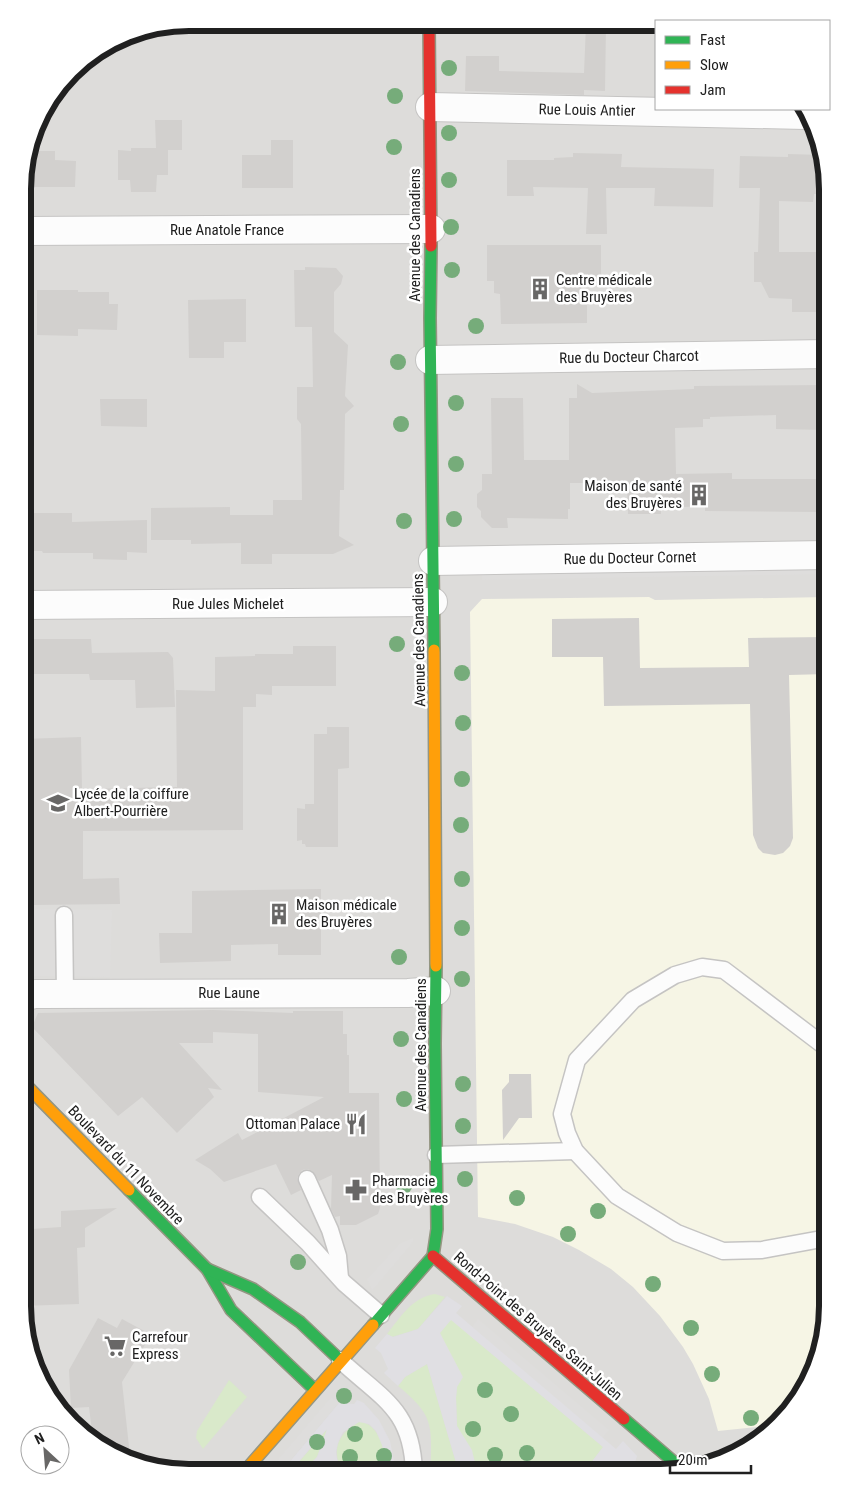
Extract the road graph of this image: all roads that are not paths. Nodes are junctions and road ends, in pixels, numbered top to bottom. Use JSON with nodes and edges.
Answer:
{"nodes":[{"id":1,"x":428,"y":31,"type":"edge"},
{"id":2,"x":430,"y":107,"type":"junction"},
{"id":3,"x":800,"y":115,"type":"edge"},
{"id":4,"x":430,"y":229,"type":"junction"},
{"id":5,"x":31,"y":232,"type":"edge"},
{"id":6,"x":819,"y":354,"type":"edge"},
{"id":7,"x":430,"y":360,"type":"junction"},
{"id":8,"x":819,"y":555,"type":"edge"},
{"id":9,"x":433,"y":561,"type":"junction"},
{"id":10,"x":433,"y":602,"type":"junction"},
{"id":11,"x":31,"y":605,"type":"edge"},
{"id":12,"x":64,"y":915,"type":"dead end"},
{"id":13,"x":436,"y":991,"type":"junction"},
{"id":14,"x":65,"y":994,"type":"junction"},
{"id":15,"x":31,"y":995,"type":"edge"},
{"id":16,"x":818,"y":1041,"type":"edge"},
{"id":17,"x":31,"y":1090,"type":"edge"},
{"id":18,"x":575,"y":1151,"type":"junction"},
{"id":19,"x":436,"y":1155,"type":"junction"},
{"id":20,"x":307,"y":1179,"type":"dead end"},
{"id":21,"x":260,"y":1197,"type":"dead end"},
{"id":22,"x":818,"y":1240,"type":"edge"},
{"id":23,"x":433,"y":1256,"type":"junction"},
{"id":24,"x":207,"y":1269,"type":"junction"},
{"id":25,"x":340,"y":1278,"type":"junction"},
{"id":26,"x":381,"y":1315,"type":"junction"},
{"id":27,"x":340,"y":1360,"type":"junction"},
{"id":28,"x":316,"y":1390,"type":"junction"},
{"id":29,"x":675,"y":1463,"type":"edge"},
{"id":30,"x":251,"y":1464,"type":"edge"},
{"id":31,"x":413,"y":1464,"type":"edge"}],
"edges":[{"from":1,"to":2,"type":"main road","name":"Avenue des Canadiens"},
{"from":2,"to":3,"type":"street","name":"Rue Louis Antier"},
{"from":2,"to":4,"type":"main road","name":"Avenue des Canadiens"},
{"from":4,"to":5,"type":"street","name":"Rue Anatole France"},
{"from":4,"to":7,"type":"main road","name":"Avenue des Canadiens"},
{"from":6,"to":7,"type":"street","name":"Rue du Docteur Charcot"},
{"from":7,"to":9,"type":"main road","name":"Avenue des Canadiens"},
{"from":8,"to":9,"type":"street","name":"Rue du Docteur Cornet"},
{"from":9,"to":10,"type":"main road","name":"Avenue des Canadiens"},
{"from":10,"to":11,"type":"street","name":"Rue Jules Michelet"},
{"from":10,"to":13,"type":"main road","name":"Avenue des Canadiens"},
{"from":12,"to":14,"type":"lane"},
{"from":13,"to":14,"type":"street","name":"Rue Laune"},
{"from":13,"to":19,"type":"main road","name":"Avenue des Canadiens"},
{"from":14,"to":15,"type":"street","name":"Rue Laune"},
{"from":16,"to":18,"type":"lane"},
{"from":17,"to":24,"type":"main road","name":"Boulevard du 11 Novembre"},
{"from":18,"to":19,"type":"lane"},
{"from":18,"to":22,"type":"lane"},
{"from":19,"to":23,"type":"main road","name":"Avenue des Canadiens"},
{"from":20,"to":25,"type":"lane"},
{"from":21,"to":25,"type":"lane"},
{"from":23,"to":26,"type":"main road","name":"Rond-Point des Bruyères Saint-Julien"},
{"from":23,"to":29,"type":"main road","name":"Rond-Point des Bruyères Saint-Julien"},
{"from":24,"to":27,"type":"main road","name":"Boulevard du 11 Novembre"},
{"from":24,"to":28,"type":"main road","name":"Boulevard du 11 Novembre"},
{"from":25,"to":26,"type":"lane"},
{"from":26,"to":27,"type":"main road","name":"Rond-Point des Bruyères Saint-Julien"},
{"from":27,"to":28,"type":"main road","name":"Rond-Point des Bruyères Saint-Julien"},
{"from":27,"to":31,"type":"lane"},
{"from":28,"to":30,"type":"main road","name":"Rond-Point des Bruyères Saint-Julien"}]}
